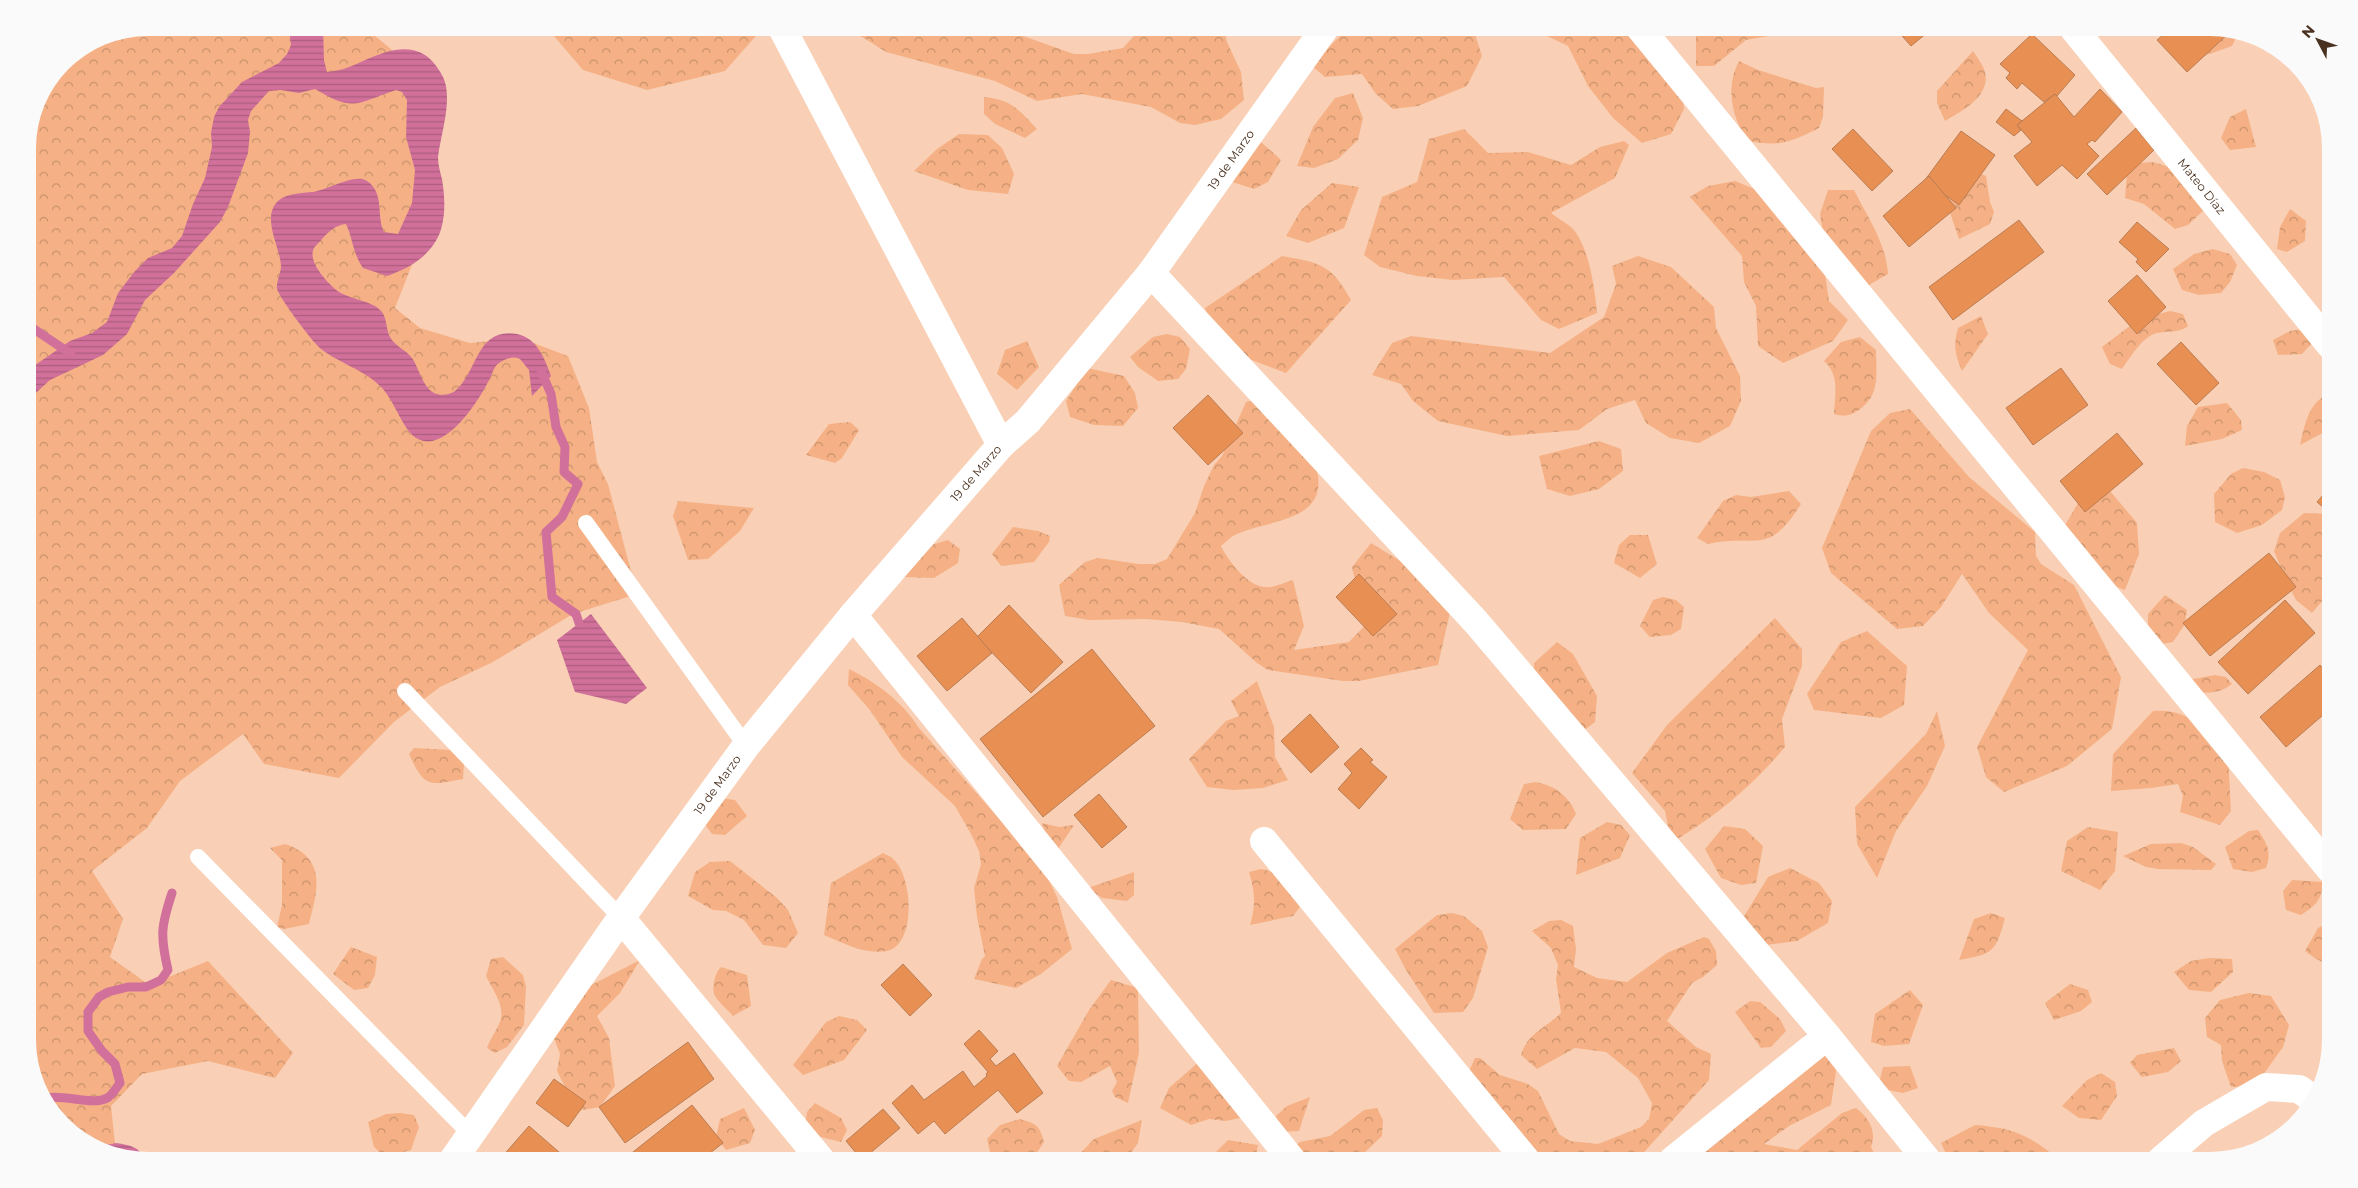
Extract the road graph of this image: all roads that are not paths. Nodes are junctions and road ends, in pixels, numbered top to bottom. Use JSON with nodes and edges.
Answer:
{"nodes":[{"id":1,"x":786,"y":36,"type":"edge"},
{"id":2,"x":1319,"y":36,"type":"edge"},
{"id":3,"x":1647,"y":36,"type":"edge"},
{"id":4,"x":2079,"y":36,"type":"edge"},
{"id":5,"x":1150,"y":273,"type":"junction"},
{"id":6,"x":2322,"y":335,"type":"edge"},
{"id":7,"x":1001,"y":445,"type":"junction"},
{"id":8,"x":586,"y":523,"type":"dead end"},
{"id":9,"x":852,"y":615,"type":"junction"},
{"id":10,"x":405,"y":691,"type":"dead end"},
{"id":11,"x":746,"y":746,"type":"junction"},
{"id":12,"x":1264,"y":841,"type":"dead end"},
{"id":13,"x":198,"y":856,"type":"dead end"},
{"id":14,"x":2322,"y":859,"type":"edge"},
{"id":15,"x":621,"y":918,"type":"junction"},
{"id":16,"x":1827,"y":1036,"type":"junction"},
{"id":17,"x":2307,"y":1095,"type":"edge"},
{"id":18,"x":470,"y":1134,"type":"junction"},
{"id":19,"x":459,"y":1152,"type":"edge"},
{"id":20,"x":814,"y":1152,"type":"edge"},
{"id":21,"x":1286,"y":1152,"type":"edge"},
{"id":22,"x":1515,"y":1152,"type":"edge"},
{"id":23,"x":1682,"y":1152,"type":"edge"},
{"id":24,"x":1921,"y":1152,"type":"edge"},
{"id":25,"x":2171,"y":1152,"type":"edge"}],
"edges":[{"from":1,"to":7,"type":"street"},
{"from":2,"to":5,"type":"street","name":"19 de Marzo"},
{"from":3,"to":14,"type":"street"},
{"from":4,"to":6,"type":"street","name":"Mateo Díaz"},
{"from":5,"to":7,"type":"street","name":"19 de Marzo"},
{"from":5,"to":16,"type":"street"},
{"from":7,"to":9,"type":"street","name":"19 de Marzo"},
{"from":8,"to":11,"type":"lane"},
{"from":9,"to":11,"type":"street","name":"19 de Marzo"},
{"from":9,"to":21,"type":"street"},
{"from":10,"to":15,"type":"lane"},
{"from":11,"to":15,"type":"street","name":"19 de Marzo"},
{"from":12,"to":22,"type":"street"},
{"from":13,"to":18,"type":"lane"},
{"from":15,"to":18,"type":"street","name":"19 de Marzo"},
{"from":15,"to":20,"type":"street"},
{"from":16,"to":23,"type":"street"},
{"from":16,"to":24,"type":"street"},
{"from":17,"to":25,"type":"street"},
{"from":18,"to":19,"type":"street","name":"19 de Marzo"}]}
